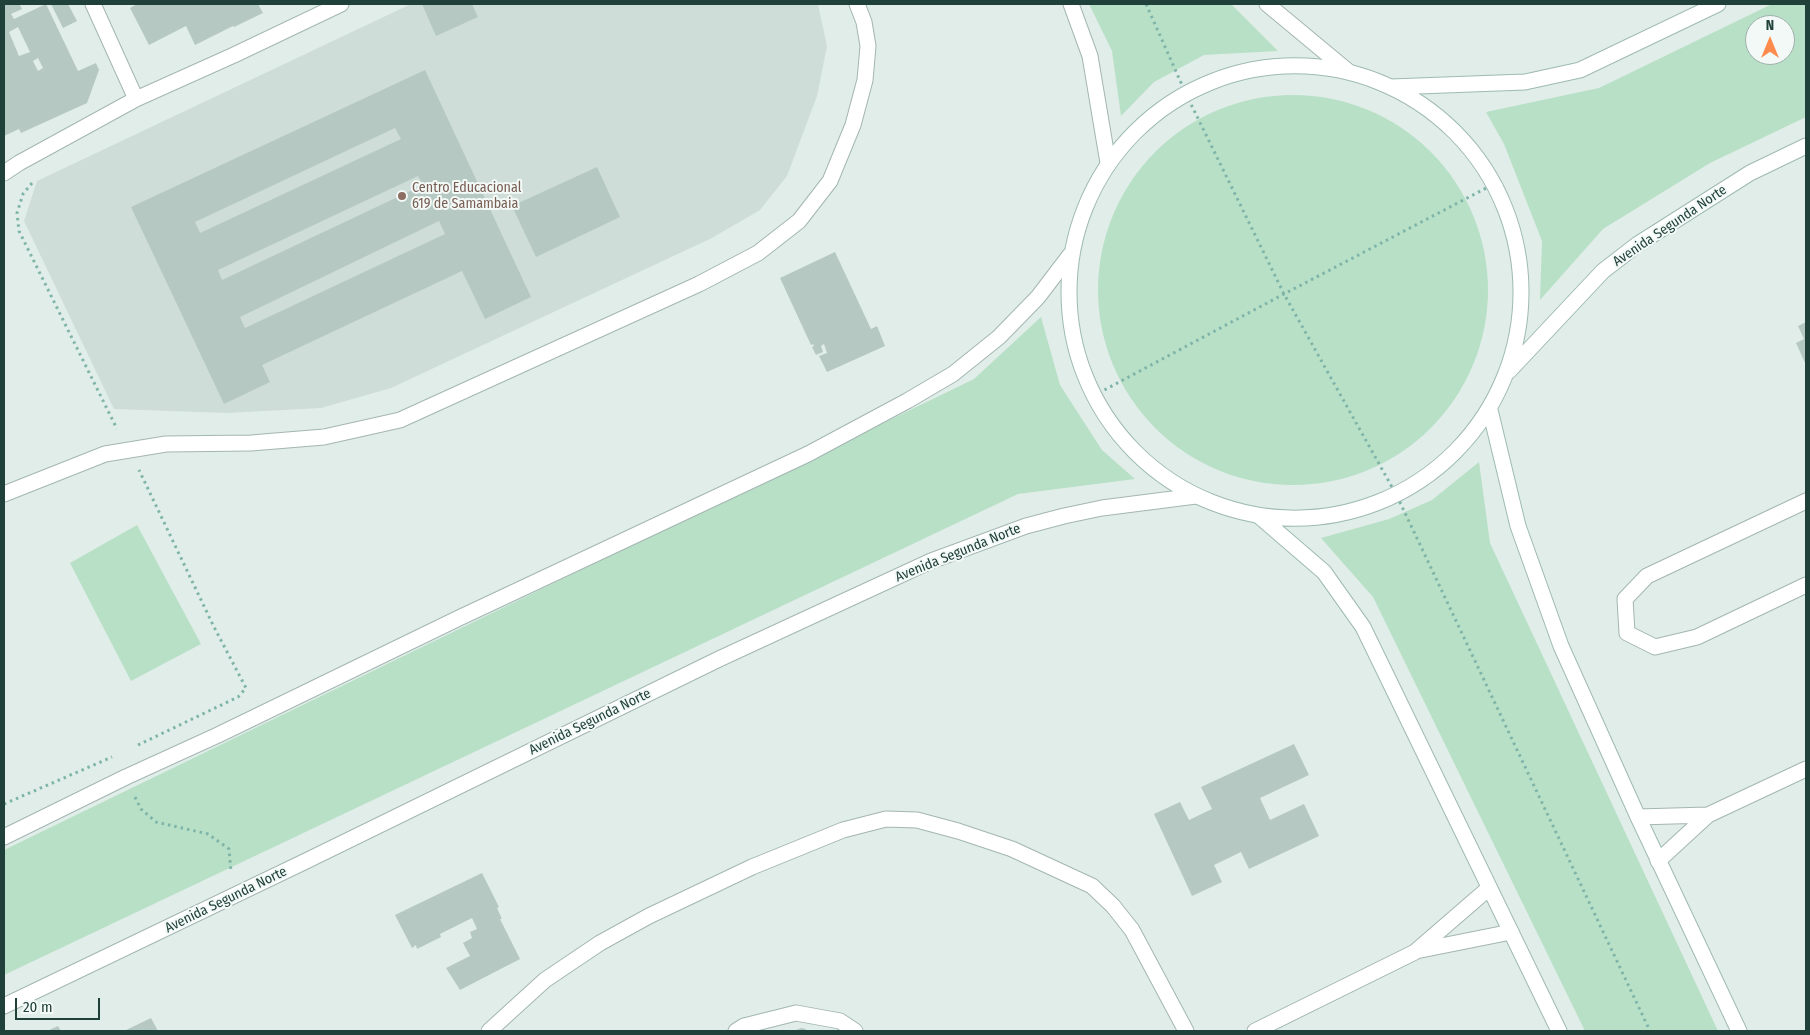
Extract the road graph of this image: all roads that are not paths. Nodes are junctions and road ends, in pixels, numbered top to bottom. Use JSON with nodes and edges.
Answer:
{"nodes":[{"id":1,"x":93,"y":4,"type":"edge"},
{"id":2,"x":342,"y":4,"type":"edge"},
{"id":3,"x":857,"y":4,"type":"edge"},
{"id":4,"x":1071,"y":4,"type":"edge"},
{"id":5,"x":1268,"y":4,"type":"edge"},
{"id":6,"x":1718,"y":4,"type":"edge"},
{"id":7,"x":316,"y":9,"type":"edge"},
{"id":8,"x":1349,"y":72,"type":"junction"},
{"id":9,"x":1391,"y":87,"type":"junction"},
{"id":10,"x":136,"y":99,"type":"junction"},
{"id":11,"x":1806,"y":146,"type":"edge"},
{"id":12,"x":1108,"y":164,"type":"junction"},
{"id":13,"x":4,"y":173,"type":"edge"},
{"id":14,"x":1070,"y":255,"type":"junction"},
{"id":15,"x":1509,"y":372,"type":"junction"},
{"id":16,"x":1490,"y":410,"type":"junction"},
{"id":17,"x":4,"y":494,"type":"edge"},
{"id":18,"x":1196,"y":496,"type":"junction"},
{"id":19,"x":1806,"y":501,"type":"edge"},
{"id":20,"x":1259,"y":516,"type":"junction"},
{"id":21,"x":1806,"y":586,"type":"edge"},
{"id":22,"x":1806,"y":769,"type":"edge"},
{"id":23,"x":1708,"y":815,"type":"junction"},
{"id":24,"x":1638,"y":817,"type":"junction"},
{"id":25,"x":4,"y":838,"type":"edge"},
{"id":26,"x":1658,"y":861,"type":"junction"},
{"id":27,"x":1489,"y":888,"type":"junction"},
{"id":28,"x":1511,"y":932,"type":"junction"},
{"id":29,"x":1414,"y":952,"type":"junction"},
{"id":30,"x":4,"y":1006,"type":"edge"},
{"id":31,"x":489,"y":1031,"type":"edge"},
{"id":32,"x":736,"y":1031,"type":"edge"},
{"id":33,"x":855,"y":1031,"type":"edge"},
{"id":34,"x":1186,"y":1031,"type":"edge"},
{"id":35,"x":1255,"y":1031,"type":"edge"},
{"id":36,"x":1559,"y":1031,"type":"edge"},
{"id":37,"x":1739,"y":1031,"type":"edge"}],
"edges":[{"from":1,"to":10,"type":"street"},
{"from":2,"to":7,"type":"street"},
{"from":3,"to":17,"type":"street"},
{"from":4,"to":12,"type":"street"},
{"from":5,"to":8,"type":"street"},
{"from":6,"to":9,"type":"street"},
{"from":7,"to":10,"type":"street"},
{"from":8,"to":9,"type":"street"},
{"from":8,"to":12,"type":"street"},
{"from":9,"to":15,"type":"street"},
{"from":10,"to":13,"type":"street"},
{"from":11,"to":15,"type":"street","name":"Avenida Segunda Norte"},
{"from":12,"to":14,"type":"street"},
{"from":14,"to":18,"type":"street"},
{"from":14,"to":25,"type":"street"},
{"from":15,"to":16,"type":"street"},
{"from":16,"to":20,"type":"street"},
{"from":16,"to":24,"type":"street"},
{"from":18,"to":20,"type":"street"},
{"from":18,"to":30,"type":"street","name":"Avenida Segunda Norte"},
{"from":19,"to":21,"type":"street"},
{"from":20,"to":27,"type":"street"},
{"from":22,"to":23,"type":"street"},
{"from":23,"to":24,"type":"street"},
{"from":23,"to":26,"type":"street"},
{"from":24,"to":26,"type":"street"},
{"from":26,"to":37,"type":"street"},
{"from":27,"to":28,"type":"street"},
{"from":27,"to":29,"type":"street"},
{"from":28,"to":29,"type":"street"},
{"from":28,"to":36,"type":"street"},
{"from":29,"to":35,"type":"street"},
{"from":31,"to":34,"type":"street"},
{"from":32,"to":33,"type":"street"}]}
